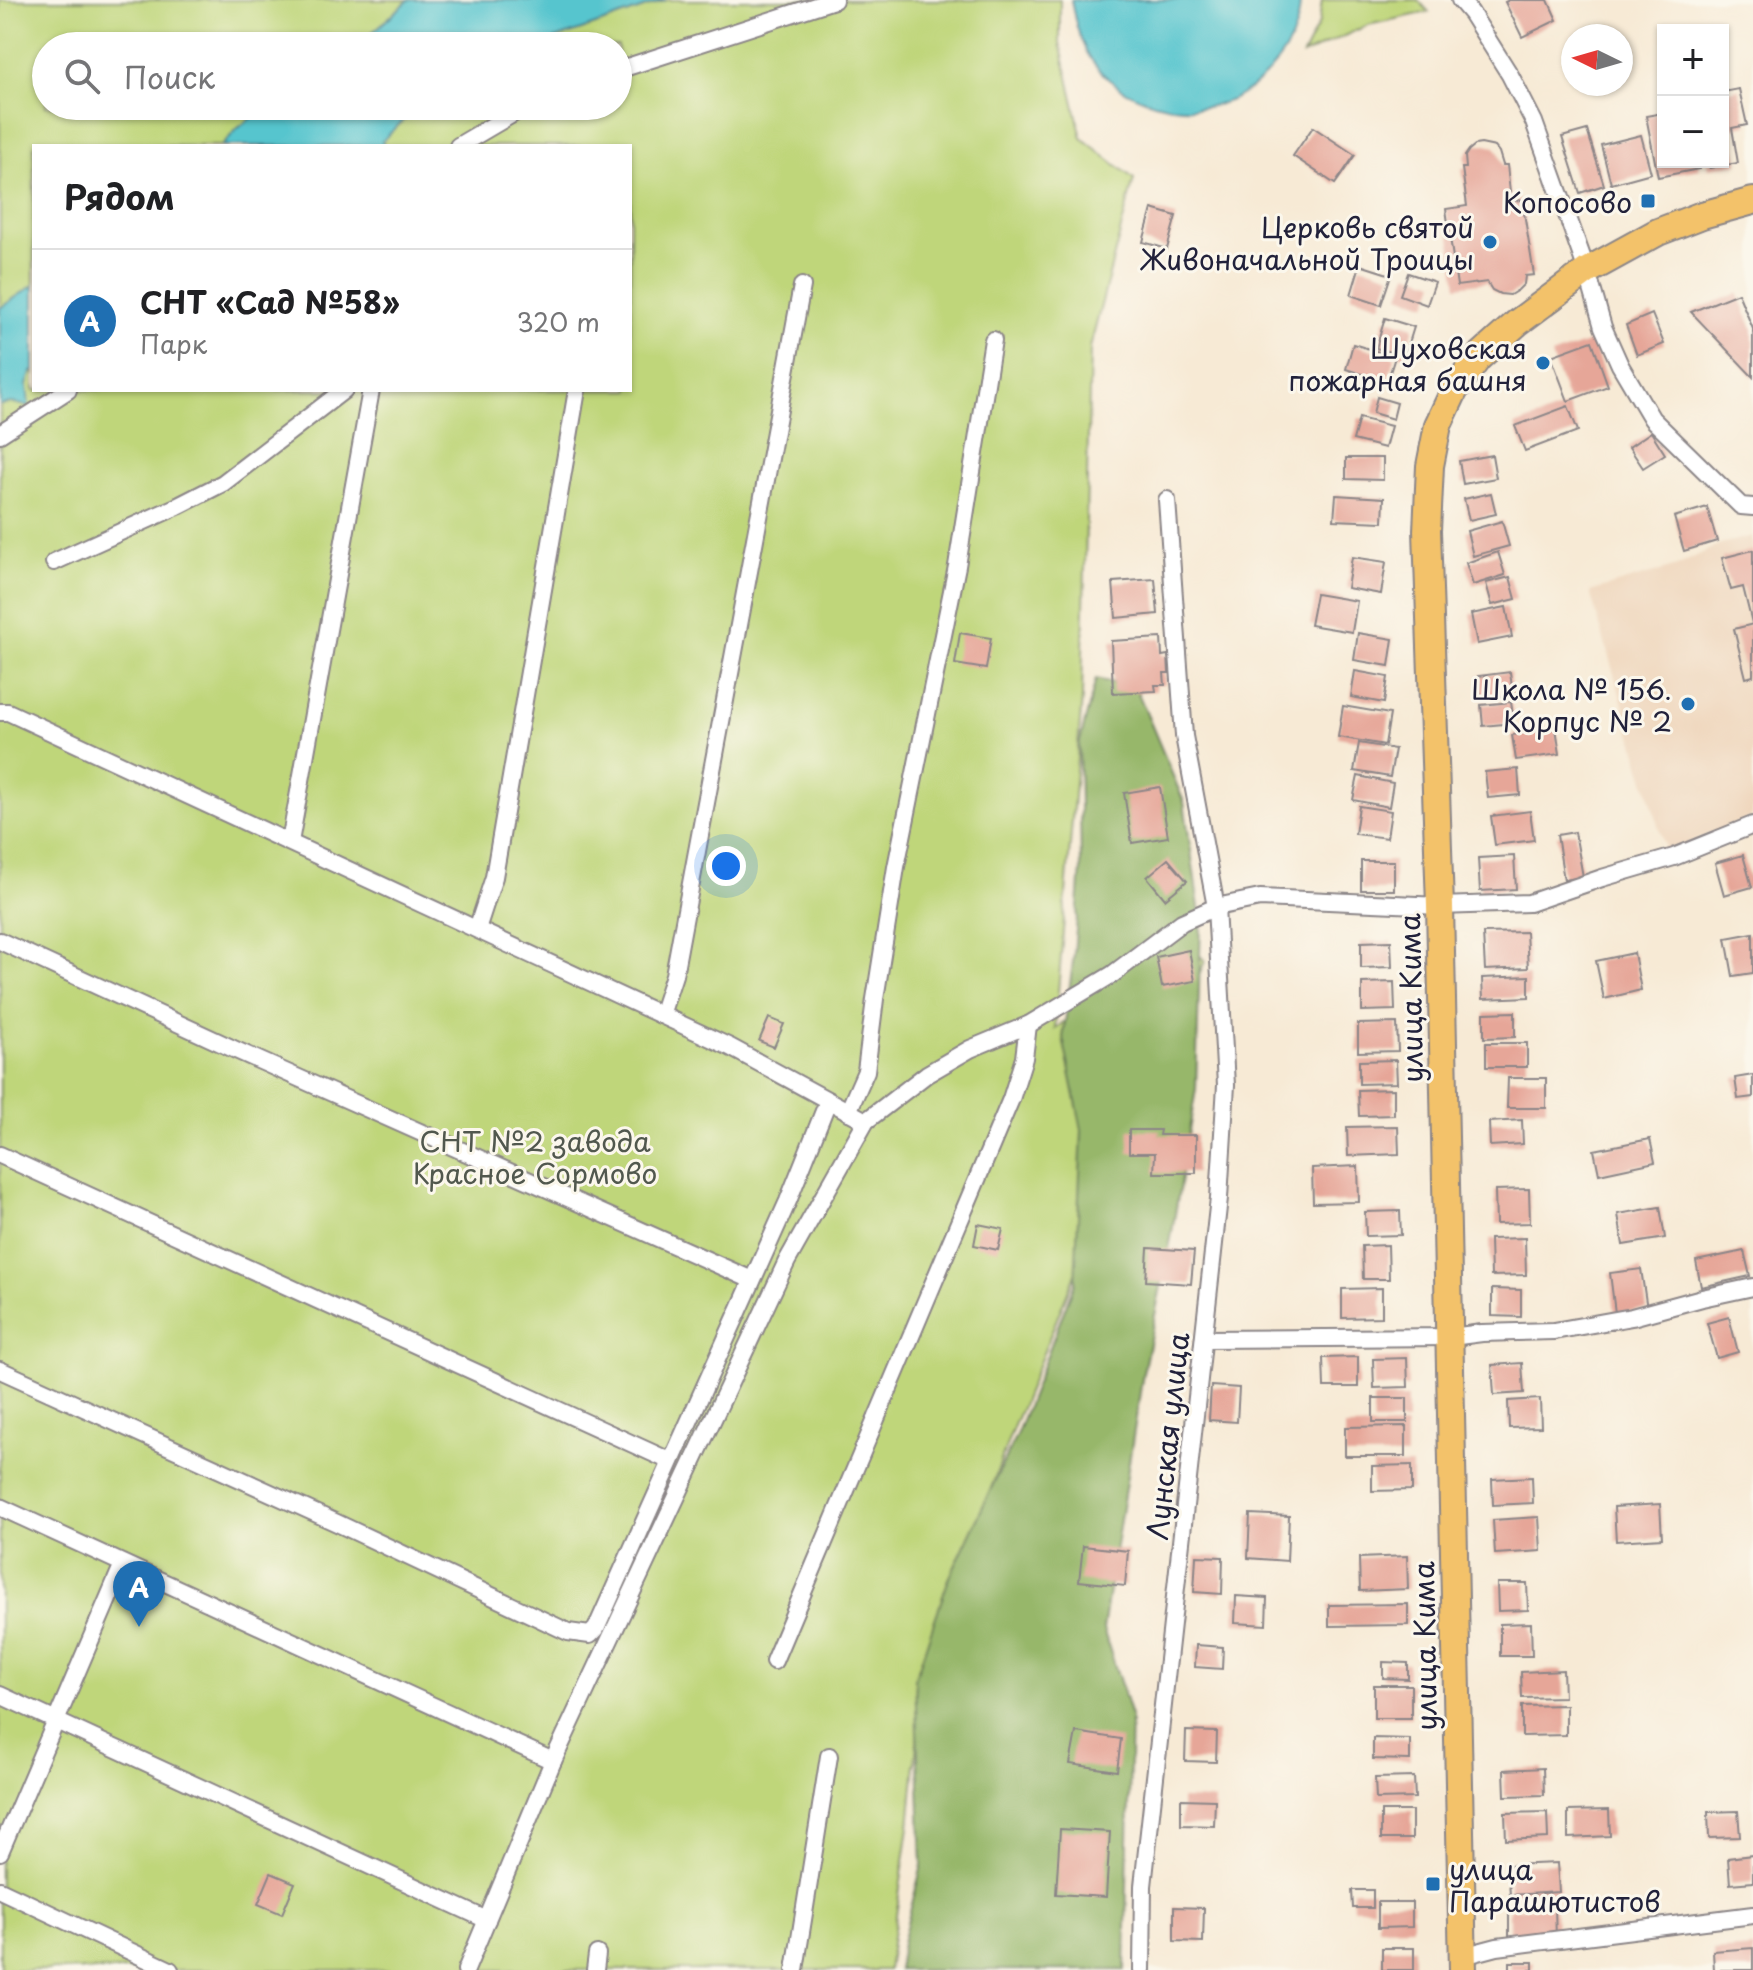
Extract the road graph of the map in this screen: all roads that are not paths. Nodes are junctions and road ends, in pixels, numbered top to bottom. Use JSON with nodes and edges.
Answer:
{"nodes":[{"id":1,"x":834,"y":0,"type":"edge"},
{"id":2,"x":1460,"y":0,"type":"edge"},
{"id":3,"x":632,"y":65,"type":"edge"},
{"id":4,"x":502,"y":120,"type":"edge"},
{"id":5,"x":461,"y":144,"type":"edge"},
{"id":6,"x":1753,"y":201,"type":"edge"},
{"id":7,"x":1587,"y":271,"type":"junction"},
{"id":8,"x":802,"y":286,"type":"dead end"},
{"id":9,"x":993,"y":340,"type":"dead end"},
{"id":10,"x":65,"y":392,"type":"edge"},
{"id":11,"x":341,"y":392,"type":"edge"},
{"id":12,"x":371,"y":392,"type":"edge"},
{"id":13,"x":577,"y":392,"type":"edge"},
{"id":14,"x":0,"y":434,"type":"edge"},
{"id":15,"x":1167,"y":500,"type":"dead end"},
{"id":16,"x":1753,"y":507,"type":"edge"},
{"id":17,"x":54,"y":562,"type":"dead end"},
{"id":18,"x":0,"y":712,"type":"edge"},
{"id":19,"x":1752,"y":828,"type":"edge"},
{"id":20,"x":290,"y":842,"type":"junction"},
{"id":21,"x":1440,"y":906,"type":"junction"},
{"id":22,"x":1216,"y":907,"type":"junction"},
{"id":23,"x":477,"y":929,"type":"junction"},
{"id":24,"x":0,"y":941,"type":"edge"},
{"id":25,"x":661,"y":1015,"type":"junction"},
{"id":26,"x":1028,"y":1025,"type":"junction"},
{"id":27,"x":828,"y":1101,"type":"junction"},
{"id":28,"x":848,"y":1112,"type":"junction"},
{"id":29,"x":866,"y":1121,"type":"junction"},
{"id":30,"x":0,"y":1155,"type":"edge"},
{"id":31,"x":752,"y":1280,"type":"junction"},
{"id":32,"x":1753,"y":1287,"type":"edge"},
{"id":33,"x":1451,"y":1337,"type":"junction"},
{"id":34,"x":1204,"y":1339,"type":"junction"},
{"id":35,"x":0,"y":1370,"type":"edge"},
{"id":36,"x":670,"y":1461,"type":"junction"},
{"id":37,"x":0,"y":1507,"type":"edge"},
{"id":38,"x":123,"y":1564,"type":"junction"},
{"id":39,"x":774,"y":1661,"type":"dead end"},
{"id":40,"x":0,"y":1695,"type":"edge"},
{"id":41,"x":56,"y":1720,"type":"junction"},
{"id":42,"x":829,"y":1756,"type":"dead end"},
{"id":43,"x":553,"y":1761,"type":"junction"},
{"id":44,"x":0,"y":1852,"type":"edge"},
{"id":45,"x":0,"y":1890,"type":"edge"},
{"id":46,"x":1753,"y":1915,"type":"edge"},
{"id":47,"x":487,"y":1920,"type":"junction"},
{"id":48,"x":1463,"y":1963,"type":"edge"},
{"id":49,"x":170,"y":1970,"type":"edge"},
{"id":50,"x":466,"y":1970,"type":"edge"},
{"id":51,"x":795,"y":1970,"type":"edge"},
{"id":52,"x":1142,"y":1970,"type":"edge"}],
"edges":[{"from":1,"to":3,"type":"street"},
{"from":2,"to":7,"type":"street"},
{"from":4,"to":5,"type":"street"},
{"from":6,"to":7,"type":"main road","name":"улица Кима"},
{"from":7,"to":16,"type":"street"},
{"from":7,"to":21,"type":"main road","name":"улица Кима"},
{"from":8,"to":25,"type":"street"},
{"from":9,"to":28,"type":"street"},
{"from":10,"to":14,"type":"street"},
{"from":11,"to":17,"type":"street"},
{"from":12,"to":20,"type":"street"},
{"from":13,"to":23,"type":"street"},
{"from":15,"to":22,"type":"street","name":"Лунская улица"},
{"from":18,"to":20,"type":"street"},
{"from":19,"to":21,"type":"street"},
{"from":20,"to":23,"type":"street"},
{"from":21,"to":22,"type":"street"},
{"from":21,"to":33,"type":"main road","name":"улица Кима"},
{"from":22,"to":26,"type":"street"},
{"from":22,"to":34,"type":"street","name":"Лунская улица"},
{"from":23,"to":25,"type":"street"},
{"from":24,"to":31,"type":"street"},
{"from":25,"to":27,"type":"street"},
{"from":26,"to":29,"type":"street"},
{"from":26,"to":39,"type":"street"},
{"from":27,"to":28,"type":"street"},
{"from":27,"to":31,"type":"street"},
{"from":28,"to":29,"type":"street"},
{"from":29,"to":43,"type":"street"},
{"from":30,"to":36,"type":"street"},
{"from":31,"to":36,"type":"street"},
{"from":32,"to":33,"type":"street"},
{"from":33,"to":34,"type":"street"},
{"from":33,"to":48,"type":"main road","name":"улица Кима"},
{"from":34,"to":52,"type":"street","name":"Лунская улица"},
{"from":35,"to":36,"type":"street"},
{"from":37,"to":38,"type":"street"},
{"from":38,"to":41,"type":"street"},
{"from":38,"to":43,"type":"street"},
{"from":40,"to":41,"type":"street"},
{"from":41,"to":44,"type":"street"},
{"from":41,"to":47,"type":"street"},
{"from":42,"to":51,"type":"street"},
{"from":43,"to":47,"type":"street"},
{"from":45,"to":49,"type":"street"},
{"from":46,"to":48,"type":"street"},
{"from":47,"to":50,"type":"street"}]}
